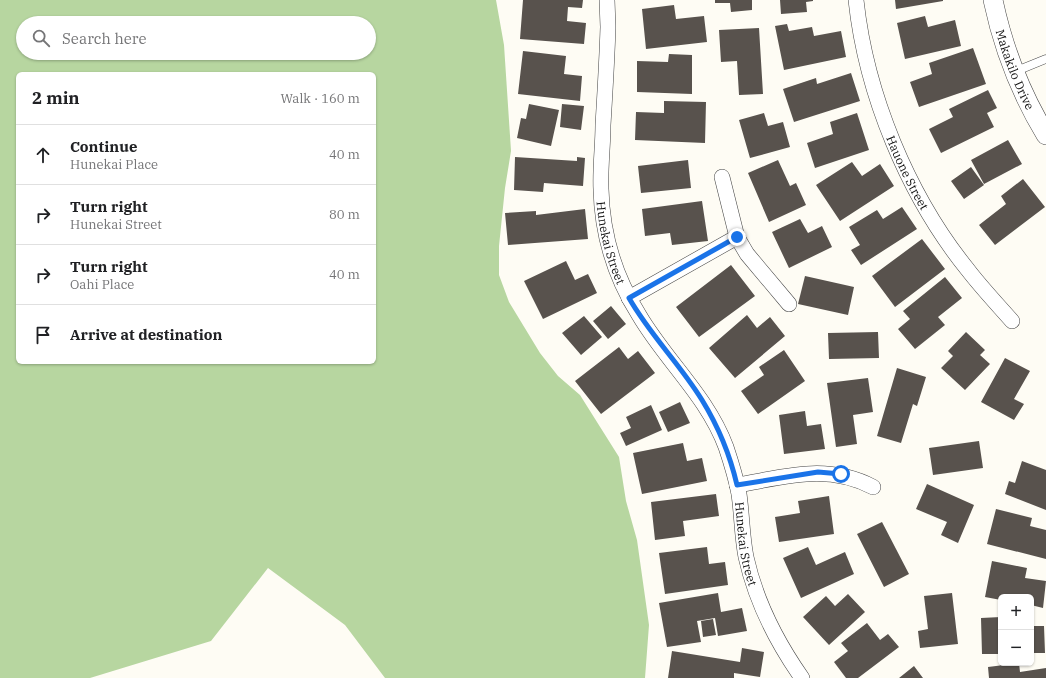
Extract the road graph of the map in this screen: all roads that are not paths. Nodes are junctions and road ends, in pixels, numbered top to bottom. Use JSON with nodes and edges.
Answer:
{"nodes":[{"id":1,"x":607,"y":0,"type":"edge"},
{"id":2,"x":856,"y":0,"type":"edge"},
{"id":3,"x":993,"y":0,"type":"edge"},
{"id":4,"x":1046,"y":59,"type":"edge"},
{"id":5,"x":1014,"y":72,"type":"junction"},
{"id":6,"x":1046,"y":135,"type":"edge"},
{"id":7,"x":722,"y":177,"type":"dead end"},
{"id":8,"x":737,"y":237,"type":"junction"},
{"id":9,"x":629,"y":298,"type":"junction"},
{"id":10,"x":789,"y":304,"type":"dead end"},
{"id":11,"x":1012,"y":320,"type":"dead end"},
{"id":12,"x":737,"y":485,"type":"junction"},
{"id":13,"x":873,"y":487,"type":"dead end"},
{"id":14,"x":802,"y":678,"type":"edge"}],
"edges":[{"from":1,"to":9,"type":"street","name":"Hunekai Street"},
{"from":2,"to":11,"type":"street","name":"Hauone Street"},
{"from":3,"to":5,"type":"street","name":"Makakilo Drive"},
{"from":4,"to":5,"type":"lane"},
{"from":5,"to":6,"type":"street","name":"Makakilo Drive"},
{"from":7,"to":8,"type":"street"},
{"from":8,"to":9,"type":"street"},
{"from":8,"to":10,"type":"street"},
{"from":9,"to":12,"type":"street","name":"Hunekai Street"},
{"from":12,"to":13,"type":"street"},
{"from":12,"to":14,"type":"street","name":"Hunekai Street"}]}
